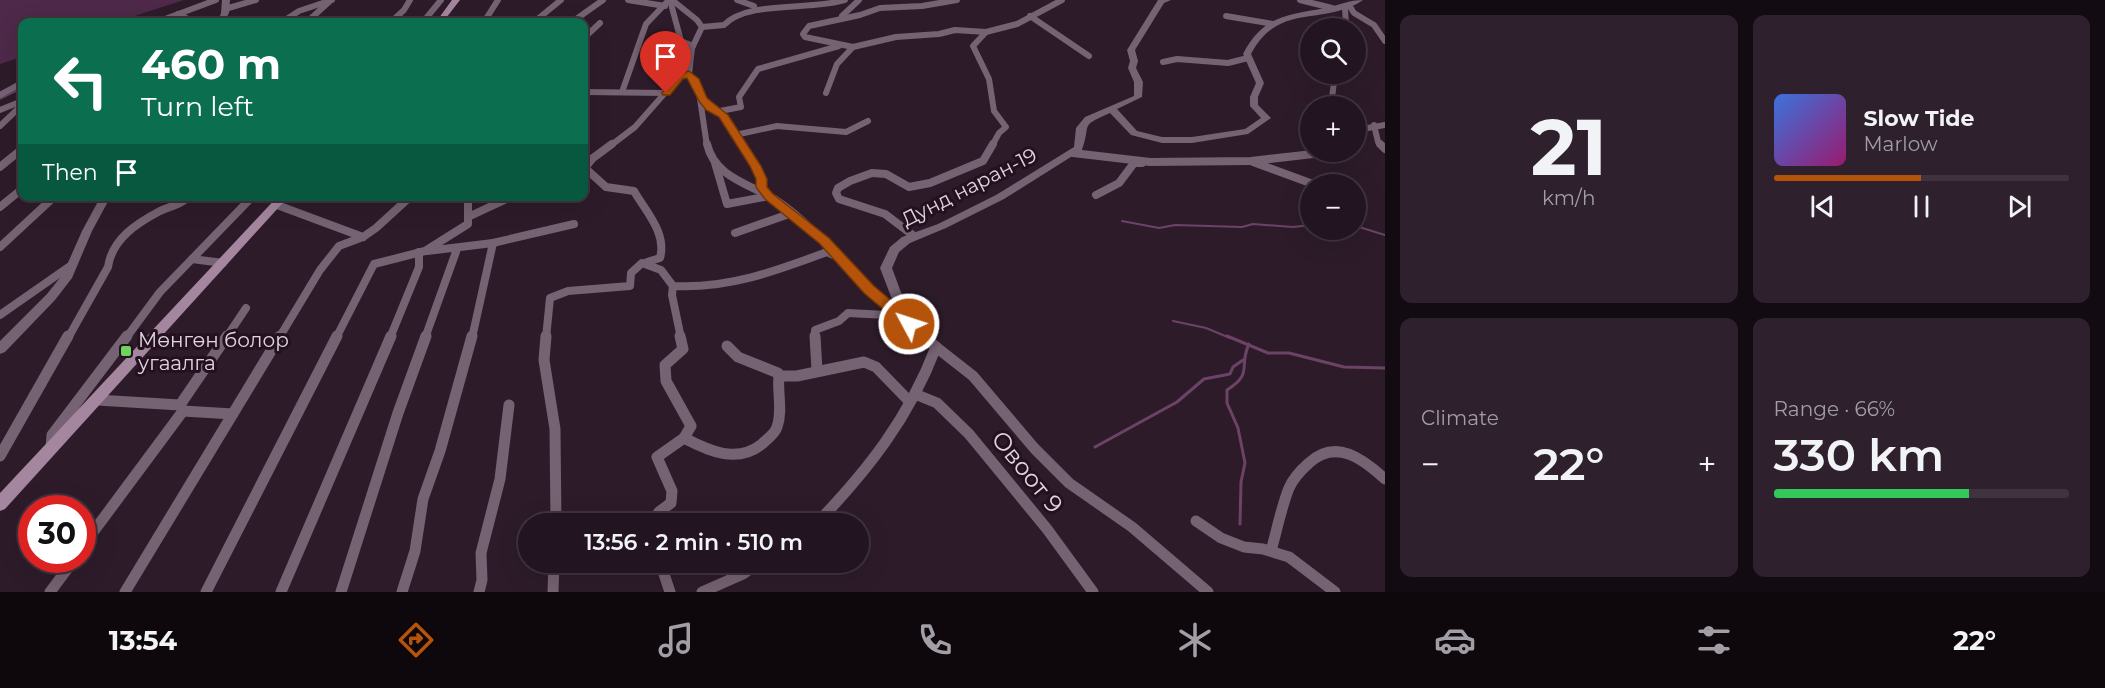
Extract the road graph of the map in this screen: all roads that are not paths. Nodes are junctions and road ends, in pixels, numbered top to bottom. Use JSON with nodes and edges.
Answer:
{"nodes":[{"id":1,"x":216,"y":0,"type":"edge"},
{"id":2,"x":256,"y":0,"type":"edge"},
{"id":3,"x":410,"y":0,"type":"edge"},
{"id":4,"x":441,"y":0,"type":"edge"},
{"id":5,"x":456,"y":0,"type":"edge"},
{"id":6,"x":498,"y":0,"type":"edge"},
{"id":7,"x":561,"y":0,"type":"edge"},
{"id":8,"x":595,"y":0,"type":"edge"},
{"id":9,"x":603,"y":0,"type":"edge"},
{"id":10,"x":628,"y":0,"type":"edge"},
{"id":11,"x":737,"y":0,"type":"edge"},
{"id":12,"x":845,"y":0,"type":"edge"},
{"id":13,"x":859,"y":0,"type":"edge"},
{"id":14,"x":957,"y":0,"type":"edge"},
{"id":15,"x":1062,"y":0,"type":"edge"},
{"id":16,"x":1299,"y":0,"type":"edge"},
{"id":17,"x":1359,"y":0,"type":"edge"},
{"id":18,"x":331,"y":1,"type":"edge"},
{"id":19,"x":1162,"y":1,"type":"edge"},
{"id":20,"x":669,"y":2,"type":"edge"},
{"id":21,"x":788,"y":3,"type":"edge"},
{"id":22,"x":226,"y":4,"type":"edge"},
{"id":23,"x":754,"y":6,"type":"junction"},
{"id":24,"x":1347,"y":6,"type":"junction"},
{"id":25,"x":590,"y":8,"type":"junction"},
{"id":26,"x":1332,"y":8,"type":"junction"},
{"id":27,"x":178,"y":14,"type":"junction"},
{"id":28,"x":1030,"y":16,"type":"junction"},
{"id":29,"x":1226,"y":16,"type":"dead end"},
{"id":30,"x":168,"y":18,"type":"edge"},
{"id":31,"x":186,"y":18,"type":"edge"},
{"id":32,"x":288,"y":18,"type":"edge"},
{"id":33,"x":310,"y":18,"type":"edge"},
{"id":34,"x":395,"y":18,"type":"edge"},
{"id":35,"x":426,"y":18,"type":"edge"},
{"id":36,"x":442,"y":18,"type":"edge"},
{"id":37,"x":487,"y":18,"type":"edge"},
{"id":38,"x":539,"y":18,"type":"edge"},
{"id":39,"x":577,"y":18,"type":"edge"},
{"id":40,"x":1346,"y":18,"type":"edge"},
{"id":41,"x":838,"y":19,"type":"junction"},
{"id":42,"x":600,"y":24,"type":"dead end"},
{"id":43,"x":1273,"y":24,"type":"junction"},
{"id":44,"x":702,"y":27,"type":"junction"},
{"id":45,"x":986,"y":32,"type":"junction"},
{"id":46,"x":588,"y":34,"type":"edge"},
{"id":47,"x":1385,"y":41,"type":"edge"},
{"id":48,"x":841,"y":45,"type":"junction"},
{"id":49,"x":693,"y":46,"type":"junction"},
{"id":50,"x":853,"y":47,"type":"junction"},
{"id":51,"x":1089,"y":56,"type":"dead end"},
{"id":52,"x":1248,"y":58,"type":"junction"},
{"id":53,"x":1164,"y":62,"type":"dead end"},
{"id":54,"x":689,"y":74,"type":"junction"},
{"id":55,"x":18,"y":85,"type":"edge"},
{"id":56,"x":588,"y":92,"type":"edge"},
{"id":57,"x":622,"y":92,"type":"junction"},
{"id":58,"x":666,"y":93,"type":"junction"},
{"id":59,"x":826,"y":93,"type":"dead end"},
{"id":60,"x":0,"y":95,"type":"edge"},
{"id":61,"x":702,"y":99,"type":"junction"},
{"id":62,"x":18,"y":104,"type":"edge"},
{"id":63,"x":18,"y":107,"type":"edge"},
{"id":64,"x":1111,"y":108,"type":"junction"},
{"id":65,"x":0,"y":110,"type":"edge"},
{"id":66,"x":720,"y":111,"type":"junction"},
{"id":67,"x":868,"y":121,"type":"dead end"},
{"id":68,"x":1374,"y":125,"type":"junction"},
{"id":69,"x":1385,"y":125,"type":"edge"},
{"id":70,"x":0,"y":126,"type":"edge"},
{"id":71,"x":1366,"y":127,"type":"edge"},
{"id":72,"x":735,"y":135,"type":"junction"},
{"id":73,"x":1385,"y":149,"type":"edge"},
{"id":74,"x":18,"y":151,"type":"edge"},
{"id":75,"x":1073,"y":153,"type":"junction"},
{"id":76,"x":1300,"y":157,"type":"edge"},
{"id":77,"x":714,"y":160,"type":"junction"},
{"id":78,"x":1251,"y":161,"type":"junction"},
{"id":79,"x":1150,"y":162,"type":"junction"},
{"id":80,"x":588,"y":164,"type":"edge"},
{"id":81,"x":0,"y":167,"type":"edge"},
{"id":82,"x":588,"y":171,"type":"edge"},
{"id":83,"x":1300,"y":179,"type":"edge"},
{"id":84,"x":18,"y":192,"type":"edge"},
{"id":85,"x":1096,"y":195,"type":"dead end"},
{"id":86,"x":769,"y":196,"type":"junction"},
{"id":87,"x":50,"y":201,"type":"edge"},
{"id":88,"x":103,"y":201,"type":"edge"},
{"id":89,"x":185,"y":201,"type":"edge"},
{"id":90,"x":248,"y":201,"type":"edge"},
{"id":91,"x":281,"y":201,"type":"edge"},
{"id":92,"x":405,"y":201,"type":"edge"},
{"id":93,"x":468,"y":201,"type":"edge"},
{"id":94,"x":502,"y":201,"type":"edge"},
{"id":95,"x":0,"y":207,"type":"edge"},
{"id":96,"x":792,"y":213,"type":"junction"},
{"id":97,"x":468,"y":217,"type":"junction"},
{"id":98,"x":574,"y":224,"type":"dead end"},
{"id":99,"x":735,"y":232,"type":"dead end"},
{"id":100,"x":914,"y":236,"type":"junction"},
{"id":101,"x":363,"y":237,"type":"junction"},
{"id":102,"x":493,"y":243,"type":"junction"},
{"id":103,"x":0,"y":247,"type":"edge"},
{"id":104,"x":457,"y":249,"type":"junction"},
{"id":105,"x":422,"y":252,"type":"junction"},
{"id":106,"x":839,"y":258,"type":"junction"},
{"id":107,"x":192,"y":260,"type":"junction"},
{"id":108,"x":223,"y":263,"type":"junction"},
{"id":109,"x":642,"y":263,"type":"junction"},
{"id":110,"x":73,"y":264,"type":"junction"},
{"id":111,"x":673,"y":286,"type":"junction"},
{"id":112,"x":246,"y":308,"type":"dead end"},
{"id":113,"x":0,"y":315,"type":"edge"},
{"id":114,"x":906,"y":322,"type":"junction"},
{"id":115,"x":727,"y":346,"type":"dead end"},
{"id":116,"x":936,"y":347,"type":"junction"},
{"id":117,"x":0,"y":349,"type":"edge"},
{"id":118,"x":817,"y":370,"type":"junction"},
{"id":119,"x":779,"y":376,"type":"junction"},
{"id":120,"x":912,"y":398,"type":"junction"},
{"id":121,"x":97,"y":400,"type":"junction"},
{"id":122,"x":509,"y":405,"type":"dead end"},
{"id":123,"x":181,"y":408,"type":"junction"},
{"id":124,"x":233,"y":414,"type":"junction"},
{"id":125,"x":684,"y":438,"type":"junction"},
{"id":126,"x":50,"y":450,"type":"junction"},
{"id":127,"x":0,"y":456,"type":"edge"},
{"id":128,"x":1385,"y":479,"type":"edge"},
{"id":129,"x":0,"y":504,"type":"edge"},
{"id":130,"x":556,"y":513,"type":"edge"},
{"id":131,"x":658,"y":513,"type":"edge"},
{"id":132,"x":826,"y":513,"type":"edge"},
{"id":133,"x":1196,"y":521,"type":"dead end"},
{"id":134,"x":96,"y":528,"type":"edge"},
{"id":135,"x":1271,"y":551,"type":"junction"},
{"id":136,"x":64,"y":573,"type":"edge"},
{"id":137,"x":554,"y":573,"type":"edge"},
{"id":138,"x":664,"y":573,"type":"edge"},
{"id":139,"x":744,"y":573,"type":"edge"},
{"id":140,"x":50,"y":592,"type":"edge"},
{"id":141,"x":125,"y":592,"type":"edge"},
{"id":142,"x":206,"y":592,"type":"edge"},
{"id":143,"x":281,"y":592,"type":"edge"},
{"id":144,"x":341,"y":592,"type":"edge"},
{"id":145,"x":402,"y":592,"type":"edge"},
{"id":146,"x":479,"y":592,"type":"edge"},
{"id":147,"x":553,"y":592,"type":"edge"},
{"id":148,"x":670,"y":592,"type":"edge"},
{"id":149,"x":702,"y":592,"type":"edge"},
{"id":150,"x":1093,"y":592,"type":"edge"},
{"id":151,"x":1208,"y":592,"type":"edge"},
{"id":152,"x":1335,"y":592,"type":"edge"}],
"edges":[{"from":1,"to":27,"type":"street"},
{"from":2,"to":22,"type":"street"},
{"from":3,"to":34,"type":"street"},
{"from":4,"to":35,"type":"street"},
{"from":5,"to":36,"type":"main road"},
{"from":6,"to":37,"type":"street"},
{"from":7,"to":38,"type":"street"},
{"from":8,"to":25,"type":"street"},
{"from":9,"to":25,"type":"street"},
{"from":10,"to":20,"type":"street"},
{"from":11,"to":23,"type":"street"},
{"from":12,"to":21,"type":"street"},
{"from":13,"to":41,"type":"street"},
{"from":14,"to":41,"type":"street"},
{"from":15,"to":28,"type":"street"},
{"from":16,"to":26,"type":"street"},
{"from":17,"to":24,"type":"street"},
{"from":18,"to":32,"type":"street"},
{"from":18,"to":33,"type":"street"},
{"from":19,"to":64,"type":"street"},
{"from":20,"to":44,"type":"street"},
{"from":20,"to":49,"type":"street"},
{"from":20,"to":57,"type":"street"},
{"from":21,"to":23,"type":"street"},
{"from":23,"to":44,"type":"street"},
{"from":24,"to":26,"type":"street"},
{"from":24,"to":40,"type":"street"},
{"from":24,"to":47,"type":"street"},
{"from":25,"to":39,"type":"street"},
{"from":26,"to":43,"type":"street"},
{"from":27,"to":30,"type":"street"},
{"from":27,"to":31,"type":"street"},
{"from":28,"to":45,"type":"street"},
{"from":28,"to":51,"type":"street"},
{"from":29,"to":43,"type":"street"},
{"from":41,"to":48,"type":"street"},
{"from":42,"to":46,"type":"street"},
{"from":43,"to":52,"type":"street"},
{"from":44,"to":49,"type":"street"},
{"from":45,"to":50,"type":"street"},
{"from":45,"to":100,"type":"street"},
{"from":48,"to":50,"type":"street"},
{"from":48,"to":66,"type":"street"},
{"from":49,"to":54,"type":"street"},
{"from":50,"to":59,"type":"street"},
{"from":52,"to":53,"type":"street"},
{"from":52,"to":64,"type":"street"},
{"from":54,"to":58,"type":"street"},
{"from":54,"to":61,"type":"street"},
{"from":55,"to":60,"type":"street"},
{"from":56,"to":57,"type":"street"},
{"from":57,"to":58,"type":"street"},
{"from":58,"to":80,"type":"street"},
{"from":61,"to":66,"type":"street"},
{"from":61,"to":77,"type":"street"},
{"from":62,"to":65,"type":"street"},
{"from":63,"to":70,"type":"street"},
{"from":64,"to":75,"type":"street"},
{"from":66,"to":72,"type":"street"},
{"from":67,"to":72,"type":"street"},
{"from":68,"to":69,"type":"street"},
{"from":68,"to":71,"type":"street"},
{"from":68,"to":73,"type":"street"},
{"from":72,"to":86,"type":"street"},
{"from":74,"to":81,"type":"street"},
{"from":75,"to":79,"type":"street"},
{"from":75,"to":100,"type":"street","name":"Дунд наран-19"},
{"from":76,"to":78,"type":"street"},
{"from":77,"to":86,"type":"street"},
{"from":77,"to":86,"type":"street"},
{"from":78,"to":79,"type":"street"},
{"from":78,"to":83,"type":"street"},
{"from":79,"to":85,"type":"street"},
{"from":82,"to":109,"type":"street"},
{"from":84,"to":95,"type":"street"},
{"from":86,"to":96,"type":"street"},
{"from":87,"to":103,"type":"street"},
{"from":88,"to":110,"type":"street"},
{"from":89,"to":127,"type":"street"},
{"from":90,"to":107,"type":"street"},
{"from":91,"to":101,"type":"street"},
{"from":91,"to":108,"type":"main road"},
{"from":92,"to":101,"type":"street"},
{"from":93,"to":97,"type":"street"},
{"from":94,"to":97,"type":"street"},
{"from":96,"to":99,"type":"street"},
{"from":96,"to":106,"type":"street"},
{"from":97,"to":105,"type":"street"},
{"from":98,"to":102,"type":"street"},
{"from":100,"to":114,"type":"street","name":"Дунд наран-19"},
{"from":101,"to":124,"type":"street"},
{"from":102,"to":104,"type":"street"},
{"from":102,"to":145,"type":"street"},
{"from":104,"to":105,"type":"street"},
{"from":104,"to":144,"type":"street"},
{"from":105,"to":142,"type":"street"},
{"from":105,"to":143,"type":"street"},
{"from":106,"to":111,"type":"street"},
{"from":106,"to":114,"type":"street"},
{"from":107,"to":108,"type":"street"},
{"from":107,"to":126,"type":"street"},
{"from":108,"to":121,"type":"main road"},
{"from":109,"to":111,"type":"street"},
{"from":109,"to":130,"type":"street"},
{"from":110,"to":113,"type":"street"},
{"from":110,"to":117,"type":"street"},
{"from":111,"to":125,"type":"street"},
{"from":112,"to":123,"type":"street"},
{"from":114,"to":116,"type":"street"},
{"from":114,"to":118,"type":"street"},
{"from":115,"to":119,"type":"street"},
{"from":116,"to":120,"type":"street"},
{"from":116,"to":151,"type":"street"},
{"from":118,"to":119,"type":"street"},
{"from":118,"to":120,"type":"street","name":"Овоот 9"},
{"from":119,"to":125,"type":"street"},
{"from":120,"to":132,"type":"street"},
{"from":120,"to":150,"type":"street","name":"Овоот 9"},
{"from":121,"to":123,"type":"street"},
{"from":121,"to":126,"type":"main road"},
{"from":122,"to":146,"type":"street"},
{"from":123,"to":124,"type":"street"},
{"from":123,"to":134,"type":"street"},
{"from":124,"to":141,"type":"street"},
{"from":125,"to":131,"type":"street"},
{"from":126,"to":129,"type":"main road"},
{"from":128,"to":135,"type":"street"},
{"from":133,"to":135,"type":"street"},
{"from":135,"to":152,"type":"street"},
{"from":136,"to":140,"type":"street"},
{"from":137,"to":147,"type":"street"},
{"from":138,"to":148,"type":"street"},
{"from":139,"to":149,"type":"street"}]}
